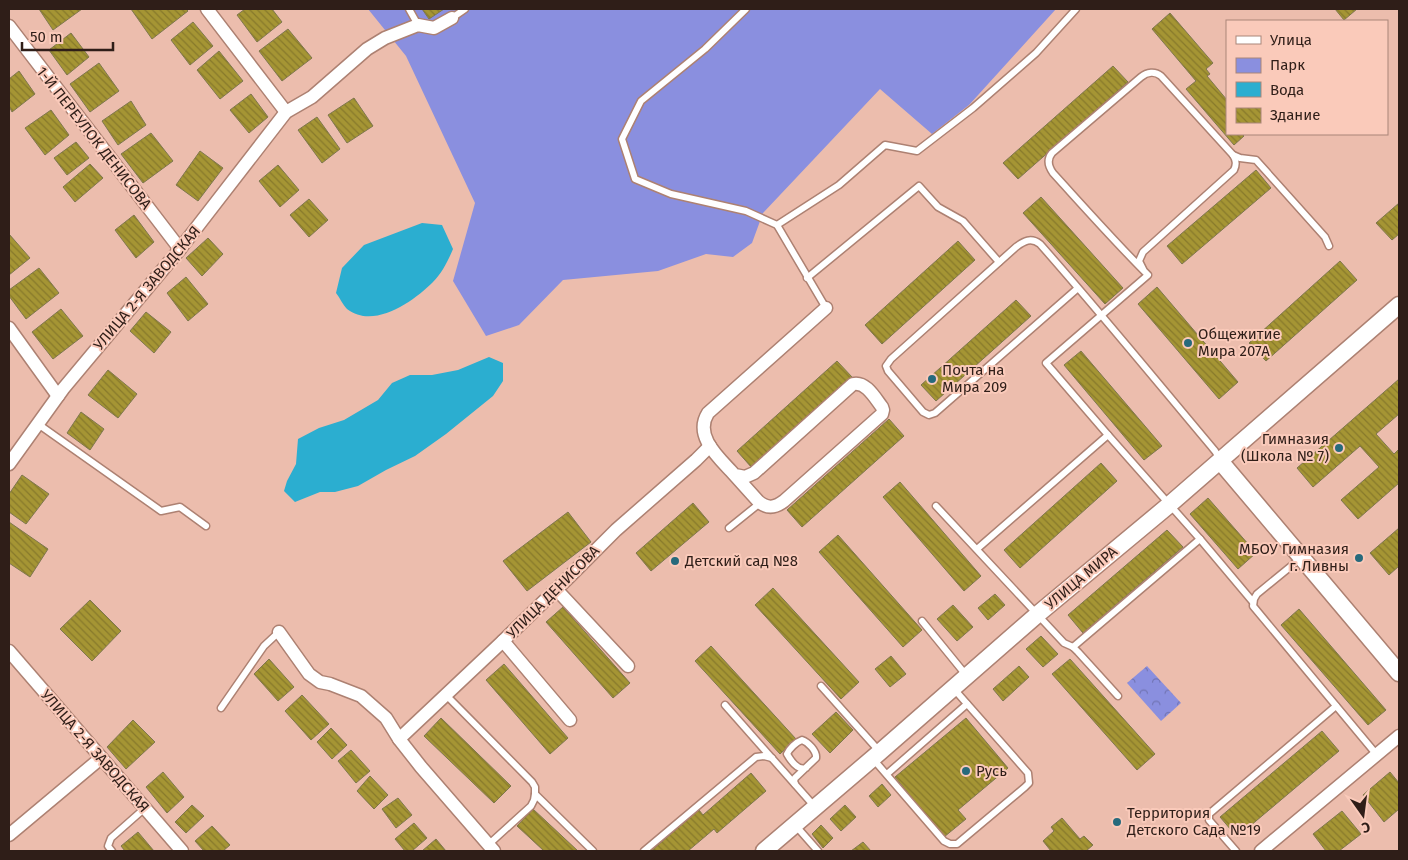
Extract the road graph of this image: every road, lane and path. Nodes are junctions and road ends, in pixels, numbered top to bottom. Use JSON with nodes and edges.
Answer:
{"nodes":[{"id":1,"x":207,"y":9,"type":"edge"},
{"id":2,"x":409,"y":9,"type":"edge"},
{"id":3,"x":466,"y":9,"type":"edge"},
{"id":4,"x":746,"y":9,"type":"edge"},
{"id":5,"x":1076,"y":9,"type":"edge"},
{"id":6,"x":452,"y":18,"type":"joint"},
{"id":7,"x":418,"y":25,"type":"junction"},
{"id":8,"x":9,"y":26,"type":"edge"},
{"id":9,"x":286,"y":112,"type":"junction"},
{"id":10,"x":1233,"y":155,"type":"junction"},
{"id":11,"x":777,"y":225,"type":"junction"},
{"id":12,"x":1329,"y":246,"type":"dead end"},
{"id":13,"x":180,"y":249,"type":"junction"},
{"id":14,"x":1125,"y":251,"type":"junction"},
{"id":15,"x":1143,"y":252,"type":"junction"},
{"id":16,"x":999,"y":262,"type":"junction"},
{"id":17,"x":1144,"y":271,"type":"junction"},
{"id":18,"x":807,"y":278,"type":"junction"},
{"id":19,"x":1078,"y":288,"type":"junction"},
{"id":20,"x":1399,"y":305,"type":"edge"},
{"id":21,"x":826,"y":308,"type":"joint"},
{"id":22,"x":1102,"y":314,"type":"junction"},
{"id":23,"x":9,"y":328,"type":"edge"},
{"id":24,"x":58,"y":396,"type":"junction"},
{"id":25,"x":38,"y":424,"type":"junction"},
{"id":26,"x":1108,"y":435,"type":"junction"},
{"id":27,"x":710,"y":446,"type":"junction"},
{"id":28,"x":1220,"y":461,"type":"junction"},
{"id":29,"x":9,"y":464,"type":"edge"},
{"id":30,"x":754,"y":473,"type":"junction"},
{"id":31,"x":735,"y":475,"type":"junction"},
{"id":32,"x":750,"y":493,"type":"junction"},
{"id":33,"x":760,"y":503,"type":"junction"},
{"id":34,"x":1169,"y":505,"type":"junction"},
{"id":35,"x":936,"y":506,"type":"dead end"},
{"id":36,"x":206,"y":526,"type":"dead end"},
{"id":37,"x":729,"y":528,"type":"dead end"},
{"id":38,"x":1200,"y":539,"type":"junction"},
{"id":39,"x":977,"y":549,"type":"junction"},
{"id":40,"x":1302,"y":557,"type":"junction"},
{"id":41,"x":556,"y":589,"type":"junction"},
{"id":42,"x":1253,"y":602,"type":"junction"},
{"id":43,"x":1038,"y":614,"type":"junction"},
{"id":44,"x":922,"y":621,"type":"dead end"},
{"id":45,"x":279,"y":632,"type":"joint"},
{"id":46,"x":503,"y":641,"type":"junction"},
{"id":47,"x":1074,"y":648,"type":"junction"},
{"id":48,"x":9,"y":651,"type":"edge"},
{"id":49,"x":628,"y":666,"type":"dead end"},
{"id":50,"x":1399,"y":673,"type":"edge"},
{"id":51,"x":967,"y":676,"type":"junction"},
{"id":52,"x":821,"y":686,"type":"dead end"},
{"id":53,"x":953,"y":689,"type":"junction"},
{"id":54,"x":446,"y":695,"type":"junction"},
{"id":55,"x":1118,"y":696,"type":"dead end"},
{"id":56,"x":967,"y":704,"type":"junction"},
{"id":57,"x":725,"y":706,"type":"dead end"},
{"id":58,"x":1336,"y":706,"type":"junction"},
{"id":59,"x":221,"y":708,"type":"dead end"},
{"id":60,"x":570,"y":720,"type":"dead end"},
{"id":61,"x":1399,"y":736,"type":"edge"},
{"id":62,"x":399,"y":739,"type":"junction"},
{"id":63,"x":1377,"y":755,"type":"junction"},
{"id":64,"x":877,"y":756,"type":"junction"},
{"id":65,"x":101,"y":758,"type":"junction"},
{"id":66,"x":772,"y":758,"type":"junction"},
{"id":67,"x":806,"y":768,"type":"junction"},
{"id":68,"x":887,"y":774,"type":"junction"},
{"id":69,"x":795,"y":784,"type":"junction"},
{"id":70,"x":535,"y":794,"type":"junction"},
{"id":71,"x":145,"y":808,"type":"junction"},
{"id":72,"x":815,"y":808,"type":"junction"},
{"id":73,"x":796,"y":825,"type":"junction"},
{"id":74,"x":9,"y":834,"type":"edge"},
{"id":75,"x":491,"y":848,"type":"edge"},
{"id":76,"x":112,"y":851,"type":"edge"},
{"id":77,"x":182,"y":851,"type":"edge"},
{"id":78,"x":593,"y":851,"type":"edge"},
{"id":79,"x":644,"y":851,"type":"edge"},
{"id":80,"x":764,"y":851,"type":"edge"},
{"id":81,"x":818,"y":851,"type":"edge"},
{"id":82,"x":1236,"y":851,"type":"edge"},
{"id":83,"x":1261,"y":851,"type":"edge"}],
"edges":[{"from":1,"to":9,"type":"street"},
{"from":2,"to":7,"type":"lane"},
{"from":3,"to":6,"type":"lane"},
{"from":4,"to":11,"type":"lane"},
{"from":5,"to":11,"type":"lane"},
{"from":6,"to":7,"type":"street"},
{"from":7,"to":9,"type":"street"},
{"from":8,"to":13,"type":"street","name":"1-Й ПЕРЕУЛОК ДЕНИСОВА"},
{"from":9,"to":13,"type":"street","name":"УЛИЦА 2-Я ЗАВОДСКАЯ"},
{"from":10,"to":12,"type":"lane"},
{"from":10,"to":14,"type":"lane"},
{"from":10,"to":15,"type":"lane"},
{"from":11,"to":18,"type":"lane"},
{"from":13,"to":24,"type":"street","name":"УЛИЦА 2-Я ЗАВОДСКАЯ"},
{"from":14,"to":15,"type":"lane"},
{"from":14,"to":17,"type":"lane"},
{"from":15,"to":17,"type":"lane"},
{"from":16,"to":18,"type":"lane"},
{"from":16,"to":19,"type":"lane"},
{"from":16,"to":19,"type":"lane"},
{"from":17,"to":22,"type":"lane"},
{"from":18,"to":21,"type":"lane"},
{"from":19,"to":22,"type":"lane"},
{"from":20,"to":28,"type":"street","name":"УЛИЦА МИРА"},
{"from":21,"to":27,"type":"street"},
{"from":22,"to":26,"type":"lane"},
{"from":22,"to":28,"type":"lane"},
{"from":23,"to":24,"type":"street"},
{"from":24,"to":25,"type":"street","name":"УЛИЦА 2-Я ЗАВОДСКАЯ"},
{"from":25,"to":29,"type":"street","name":"УЛИЦА 2-Я ЗАВОДСКАЯ"},
{"from":25,"to":36,"type":"lane"},
{"from":26,"to":34,"type":"lane"},
{"from":26,"to":39,"type":"lane"},
{"from":27,"to":31,"type":"street"},
{"from":27,"to":41,"type":"street","name":"УЛИЦА ДЕНИСОВА"},
{"from":28,"to":34,"type":"street","name":"УЛИЦА МИРА"},
{"from":28,"to":40,"type":"street"},
{"from":30,"to":31,"type":"street"},
{"from":30,"to":32,"type":"street"},
{"from":30,"to":33,"type":"street"},
{"from":31,"to":32,"type":"street"},
{"from":32,"to":33,"type":"street"},
{"from":33,"to":37,"type":"lane"},
{"from":34,"to":38,"type":"lane"},
{"from":34,"to":43,"type":"street","name":"УЛИЦА МИРА"},
{"from":35,"to":39,"type":"lane"},
{"from":38,"to":42,"type":"lane"},
{"from":38,"to":47,"type":"lane"},
{"from":39,"to":43,"type":"lane"},
{"from":40,"to":42,"type":"lane"},
{"from":40,"to":50,"type":"street"},
{"from":41,"to":46,"type":"street","name":"УЛИЦА ДЕНИСОВА"},
{"from":41,"to":49,"type":"street"},
{"from":42,"to":58,"type":"lane"},
{"from":43,"to":47,"type":"lane"},
{"from":43,"to":51,"type":"street","name":"УЛИЦА МИРА"},
{"from":44,"to":51,"type":"lane"},
{"from":45,"to":59,"type":"lane"},
{"from":45,"to":62,"type":"street"},
{"from":46,"to":54,"type":"street","name":"УЛИЦА ДЕНИСОВА"},
{"from":46,"to":60,"type":"street"},
{"from":47,"to":55,"type":"lane"},
{"from":48,"to":65,"type":"street","name":"УЛИЦА 2-Я ЗАВОДСКАЯ"},
{"from":51,"to":53,"type":"street","name":"УЛИЦА МИРА"},
{"from":52,"to":64,"type":"lane"},
{"from":53,"to":56,"type":"lane"},
{"from":53,"to":64,"type":"street","name":"УЛИЦА МИРА"},
{"from":54,"to":62,"type":"street","name":"УЛИЦА ДЕНИСОВА"},
{"from":54,"to":70,"type":"lane"},
{"from":56,"to":68,"type":"lane"},
{"from":56,"to":68,"type":"lane"},
{"from":57,"to":66,"type":"lane"},
{"from":58,"to":63,"type":"lane"},
{"from":58,"to":82,"type":"lane"},
{"from":61,"to":63,"type":"street"},
{"from":62,"to":75,"type":"street"},
{"from":63,"to":83,"type":"street"},
{"from":64,"to":68,"type":"lane"},
{"from":64,"to":72,"type":"street","name":"УЛИЦА МИРА"},
{"from":65,"to":71,"type":"street","name":"УЛИЦА 2-Я ЗАВОДСКАЯ"},
{"from":65,"to":74,"type":"street"},
{"from":66,"to":69,"type":"lane"},
{"from":66,"to":79,"type":"lane"},
{"from":67,"to":67,"type":"lane"},
{"from":67,"to":69,"type":"lane"},
{"from":69,"to":72,"type":"lane"},
{"from":70,"to":75,"type":"lane"},
{"from":70,"to":78,"type":"lane"},
{"from":71,"to":76,"type":"lane"},
{"from":71,"to":77,"type":"street","name":"УЛИЦА 2-Я ЗАВОДСКАЯ"},
{"from":72,"to":73,"type":"street","name":"УЛИЦА МИРА"},
{"from":73,"to":80,"type":"street","name":"УЛИЦА МИРА"},
{"from":73,"to":81,"type":"lane"}]}
